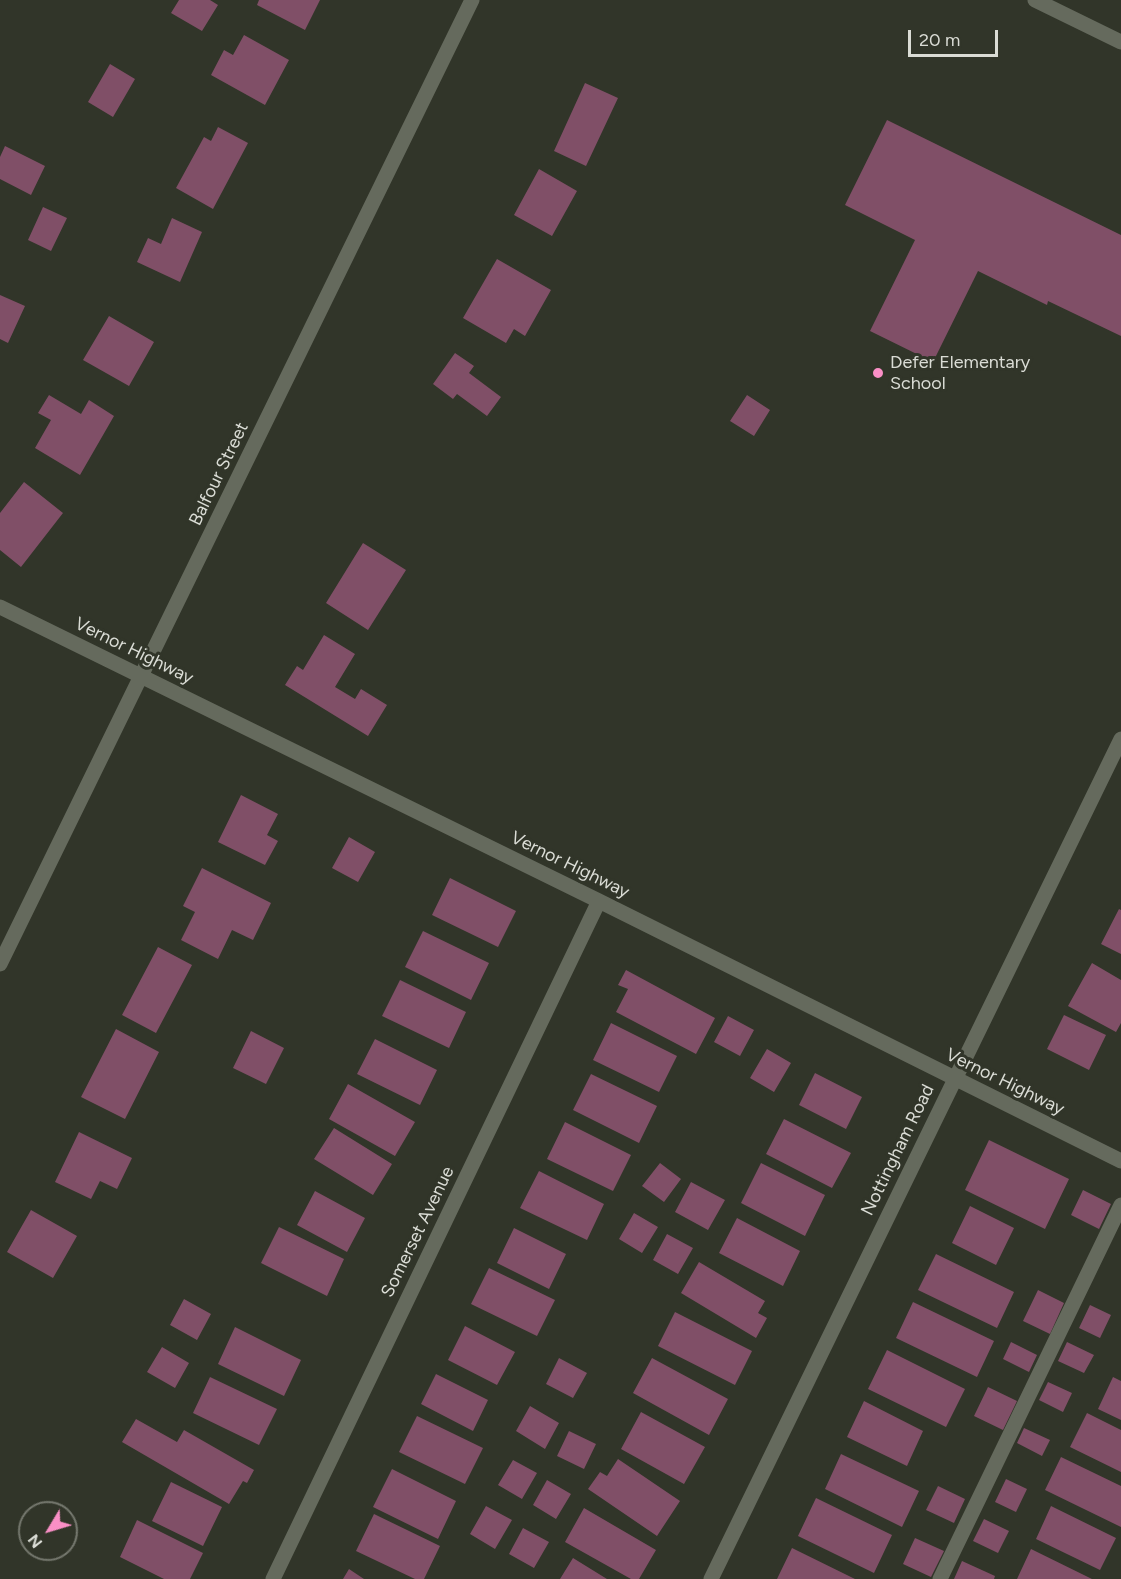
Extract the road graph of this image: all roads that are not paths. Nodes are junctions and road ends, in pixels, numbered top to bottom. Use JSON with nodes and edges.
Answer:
{"nodes":[{"id":1,"x":472,"y":0,"type":"edge"},
{"id":2,"x":1035,"y":0,"type":"edge"},
{"id":3,"x":1121,"y":42,"type":"edge"},
{"id":4,"x":0,"y":607,"type":"edge"},
{"id":5,"x":142,"y":676,"type":"junction"},
{"id":6,"x":1121,"y":739,"type":"edge"},
{"id":7,"x":599,"y":901,"type":"junction"},
{"id":8,"x":0,"y":964,"type":"edge"},
{"id":9,"x":954,"y":1079,"type":"junction"},
{"id":10,"x":1121,"y":1161,"type":"edge"},
{"id":11,"x":1121,"y":1205,"type":"edge"},
{"id":12,"x":273,"y":1579,"type":"edge"},
{"id":13,"x":711,"y":1579,"type":"edge"},
{"id":14,"x":940,"y":1579,"type":"edge"}],
"edges":[{"from":1,"to":5,"type":"street","name":"Balfour Street"},
{"from":2,"to":3,"type":"street"},
{"from":4,"to":5,"type":"street","name":"Vernor Highway"},
{"from":5,"to":7,"type":"street","name":"Vernor Highway"},
{"from":5,"to":8,"type":"street","name":"Balfour Street"},
{"from":6,"to":9,"type":"street","name":"Nottingham Road"},
{"from":7,"to":9,"type":"street","name":"Vernor Highway"},
{"from":7,"to":12,"type":"street","name":"Somerset Avenue"},
{"from":9,"to":10,"type":"street","name":"Vernor Highway"},
{"from":9,"to":13,"type":"street","name":"Nottingham Road"},
{"from":11,"to":14,"type":"street"}]}
